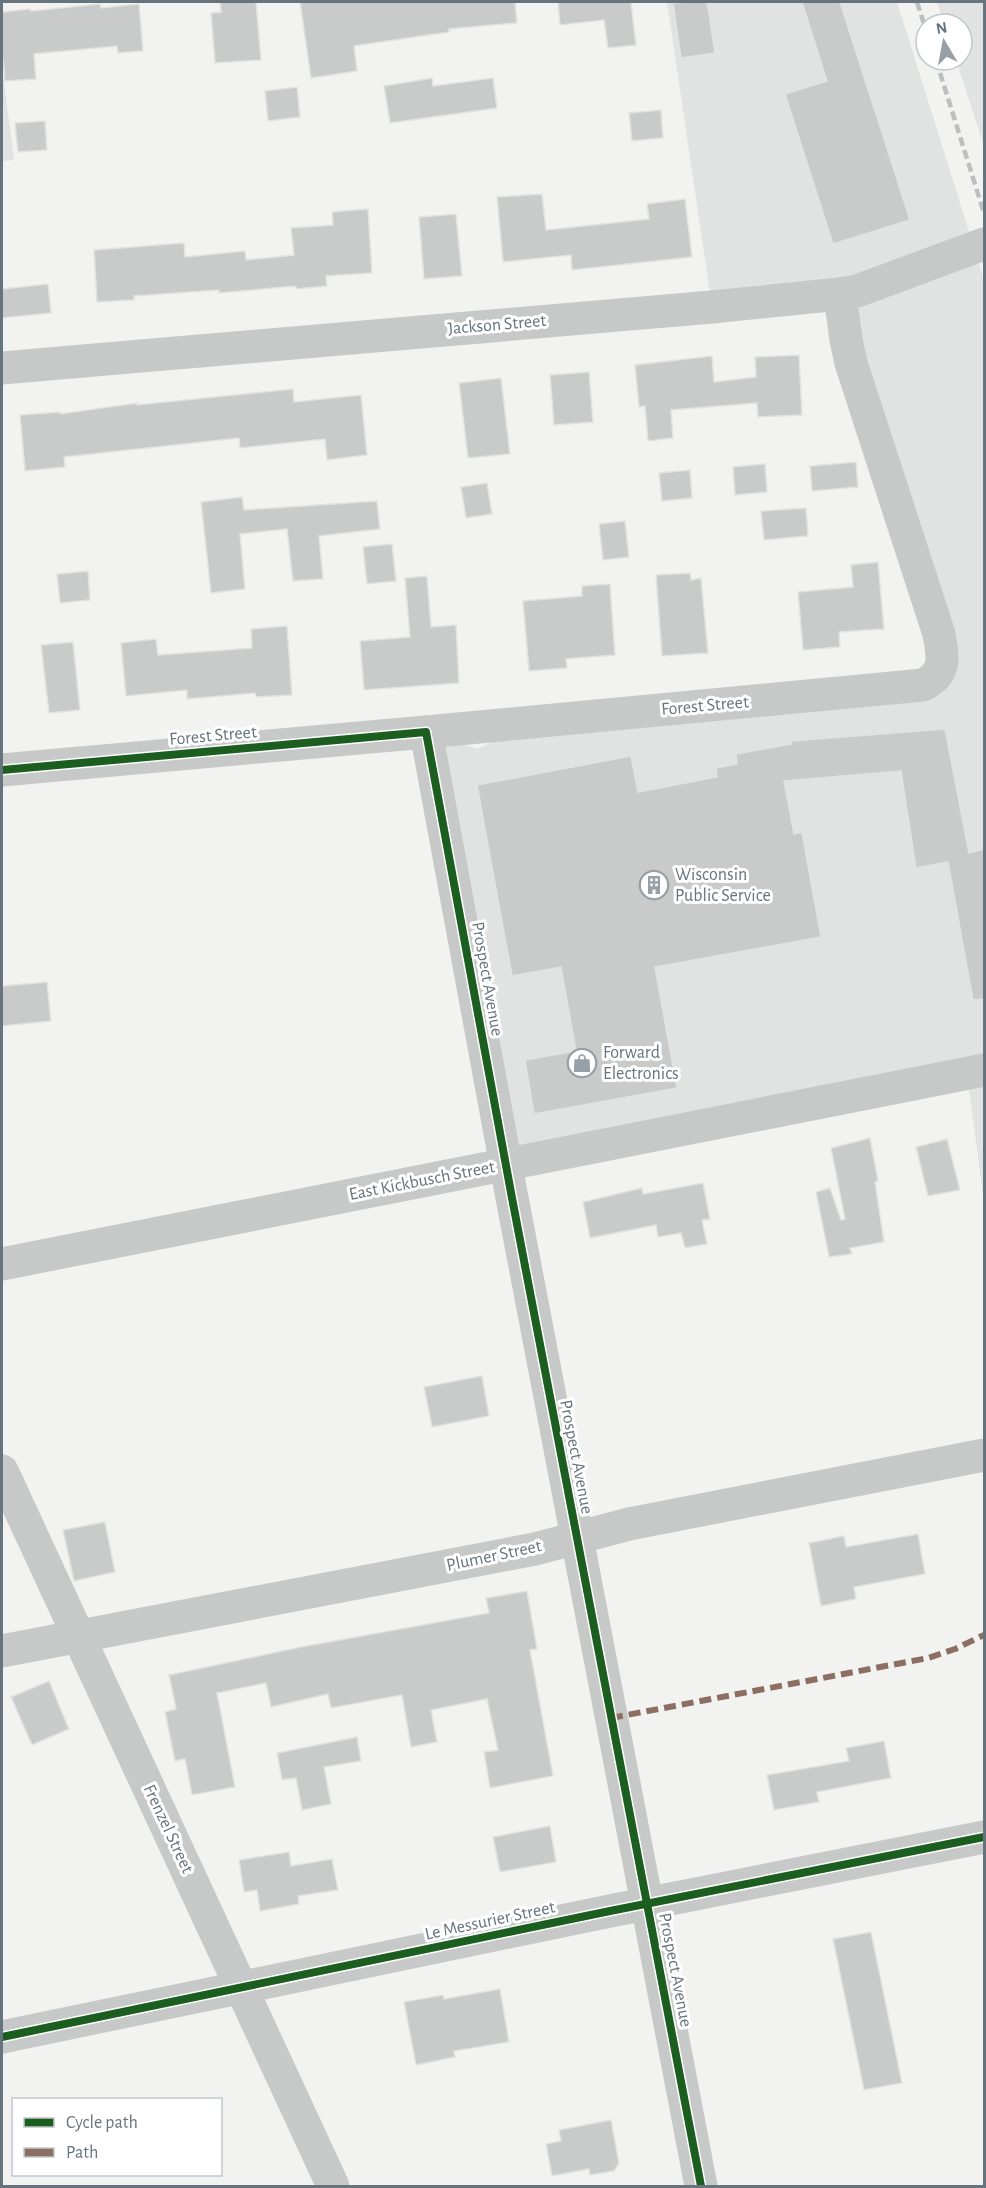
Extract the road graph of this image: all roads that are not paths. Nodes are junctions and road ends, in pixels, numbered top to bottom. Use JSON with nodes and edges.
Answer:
{"nodes":[{"id":1,"x":984,"y":244,"type":"edge"},
{"id":2,"x":840,"y":294,"type":"junction"},
{"id":3,"x":2,"y":368,"type":"edge"},
{"id":4,"x":426,"y":732,"type":"junction"},
{"id":5,"x":2,"y":770,"type":"edge"},
{"id":6,"x":984,"y":1070,"type":"edge"},
{"id":7,"x":506,"y":1164,"type":"junction"},
{"id":8,"x":2,"y":1264,"type":"edge"},
{"id":9,"x":984,"y":1455,"type":"edge"},
{"id":10,"x":2,"y":1471,"type":"edge"},
{"id":11,"x":576,"y":1538,"type":"junction"},
{"id":12,"x":79,"y":1637,"type":"junction"},
{"id":13,"x":2,"y":1651,"type":"edge"},
{"id":14,"x":984,"y":1837,"type":"edge"},
{"id":15,"x":647,"y":1904,"type":"junction"},
{"id":16,"x":242,"y":1987,"type":"junction"},
{"id":17,"x":2,"y":2037,"type":"edge"},
{"id":18,"x":333,"y":2187,"type":"edge"},
{"id":19,"x":700,"y":2187,"type":"edge"}],
"edges":[{"from":1,"to":2,"type":"street","name":"Jackson Street"},
{"from":2,"to":3,"type":"street","name":"Jackson Street"},
{"from":2,"to":4,"type":"street","name":"Forest Street"},
{"from":4,"to":5,"type":"street","name":"Forest Street"},
{"from":4,"to":7,"type":"street","name":"Prospect Avenue"},
{"from":6,"to":7,"type":"street","name":"East Kickbusch Street"},
{"from":7,"to":8,"type":"street","name":"East Kickbusch Street"},
{"from":7,"to":11,"type":"street","name":"Prospect Avenue"},
{"from":9,"to":11,"type":"street","name":"Plumer Street"},
{"from":10,"to":12,"type":"street","name":"Frenzel Street"},
{"from":11,"to":12,"type":"street","name":"Plumer Street"},
{"from":11,"to":15,"type":"street","name":"Prospect Avenue"},
{"from":12,"to":13,"type":"street","name":"Plumer Street"},
{"from":12,"to":16,"type":"street","name":"Frenzel Street"},
{"from":14,"to":15,"type":"street","name":"Le Messurier Street"},
{"from":15,"to":16,"type":"street","name":"Le Messurier Street"},
{"from":15,"to":19,"type":"street","name":"Prospect Avenue"},
{"from":16,"to":17,"type":"street","name":"Le Messurier Street"},
{"from":16,"to":18,"type":"street","name":"Frenzel Street"}]}
